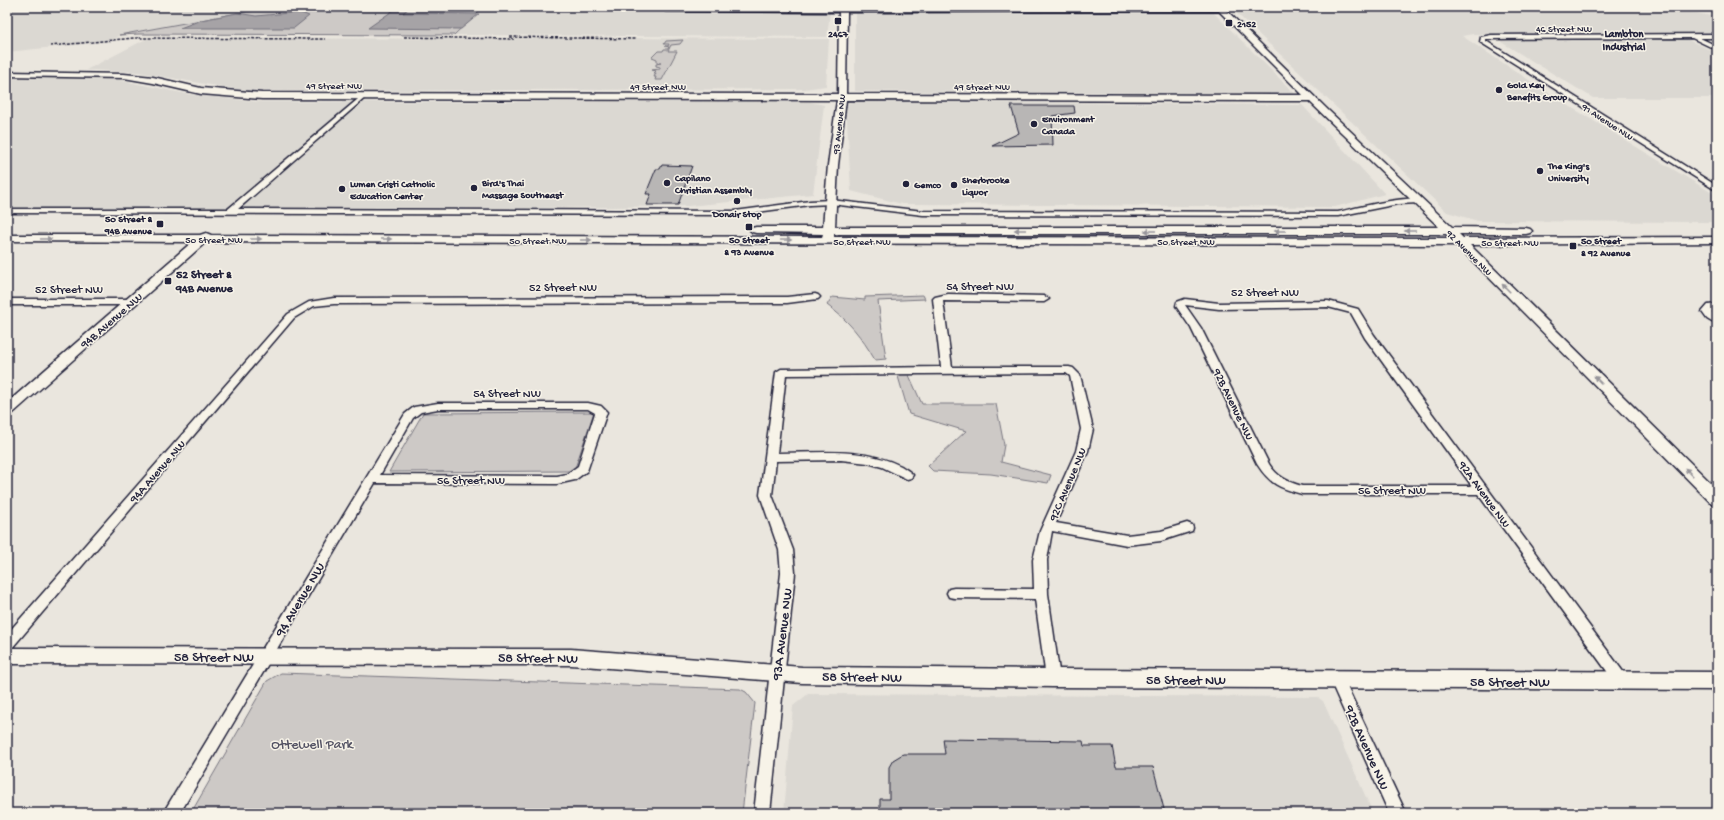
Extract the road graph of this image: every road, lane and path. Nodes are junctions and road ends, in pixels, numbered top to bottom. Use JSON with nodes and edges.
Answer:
{"nodes":[{"id":1,"x":657,"y":7,"type":"edge"},
{"id":2,"x":843,"y":8,"type":"edge"},
{"id":3,"x":1220,"y":8,"type":"edge"},
{"id":4,"x":1691,"y":36,"type":"junction"},
{"id":5,"x":1717,"y":36,"type":"edge"},
{"id":6,"x":1483,"y":38,"type":"joint"},
{"id":7,"x":1717,"y":48,"type":"edge"},
{"id":8,"x":7,"y":74,"type":"edge"},
{"id":9,"x":364,"y":96,"type":"junction"},
{"id":10,"x":842,"y":96,"type":"junction"},
{"id":11,"x":1311,"y":98,"type":"junction"},
{"id":12,"x":1717,"y":189,"type":"edge"},
{"id":13,"x":831,"y":202,"type":"junction"},
{"id":14,"x":1422,"y":204,"type":"junction"},
{"id":15,"x":7,"y":211,"type":"edge"},
{"id":16,"x":231,"y":211,"type":"junction"},
{"id":17,"x":7,"y":228,"type":"edge"},
{"id":18,"x":215,"y":228,"type":"junction"},
{"id":19,"x":1717,"y":230,"type":"edge"},
{"id":20,"x":1449,"y":231,"type":"junction"},
{"id":21,"x":1526,"y":231,"type":"junction"},
{"id":22,"x":828,"y":235,"type":"junction"},
{"id":23,"x":7,"y":238,"type":"edge"},
{"id":24,"x":144,"y":239,"type":"junction"},
{"id":25,"x":203,"y":239,"type":"junction"},
{"id":26,"x":1717,"y":240,"type":"edge"},
{"id":27,"x":1460,"y":242,"type":"junction"},
{"id":28,"x":181,"y":258,"type":"junction"},
{"id":29,"x":815,"y":296,"type":"dead end"},
{"id":30,"x":1044,"y":299,"type":"dead end"},
{"id":31,"x":7,"y":302,"type":"edge"},
{"id":32,"x":130,"y":302,"type":"junction"},
{"id":33,"x":1181,"y":303,"type":"joint"},
{"id":34,"x":312,"y":304,"type":"joint"},
{"id":35,"x":1714,"y":307,"type":"edge"},
{"id":36,"x":1348,"y":308,"type":"joint"},
{"id":37,"x":1717,"y":322,"type":"edge"},
{"id":38,"x":947,"y":370,"type":"junction"},
{"id":39,"x":418,"y":410,"type":"joint"},
{"id":40,"x":7,"y":411,"type":"edge"},
{"id":41,"x":771,"y":457,"type":"junction"},
{"id":42,"x":907,"y":475,"type":"dead end"},
{"id":43,"x":571,"y":478,"type":"joint"},
{"id":44,"x":370,"y":479,"type":"junction"},
{"id":45,"x":1302,"y":490,"type":"joint"},
{"id":46,"x":1482,"y":490,"type":"junction"},
{"id":47,"x":1717,"y":499,"type":"edge"},
{"id":48,"x":1049,"y":526,"type":"junction"},
{"id":49,"x":1186,"y":528,"type":"dead end"},
{"id":50,"x":954,"y":593,"type":"dead end"},
{"id":51,"x":1041,"y":594,"type":"junction"},
{"id":52,"x":7,"y":644,"type":"edge"},
{"id":53,"x":7,"y":656,"type":"edge"},
{"id":54,"x":265,"y":656,"type":"junction"},
{"id":55,"x":776,"y":673,"type":"junction"},
{"id":56,"x":1053,"y":678,"type":"junction"},
{"id":57,"x":1338,"y":680,"type":"junction"},
{"id":58,"x":1622,"y":681,"type":"junction"},
{"id":59,"x":1717,"y":681,"type":"edge"},
{"id":60,"x":171,"y":813,"type":"edge"},
{"id":61,"x":762,"y":813,"type":"edge"},
{"id":62,"x":1398,"y":813,"type":"edge"}],
"edges":[{"from":1,"to":2,"type":"street"},
{"from":2,"to":3,"type":"street"},
{"from":2,"to":10,"type":"street","name":"93 Avenue NW"},
{"from":3,"to":11,"type":"street","name":"92 Avenue NW"},
{"from":4,"to":5,"type":"street","name":"46 Street NW"},
{"from":4,"to":6,"type":"street","name":"46 Street NW"},
{"from":4,"to":7,"type":"street"},
{"from":6,"to":12,"type":"street","name":"91 Avenue NW"},
{"from":8,"to":9,"type":"street","name":"49 Street NW"},
{"from":9,"to":10,"type":"street","name":"49 Street NW"},
{"from":9,"to":16,"type":"street"},
{"from":10,"to":11,"type":"street","name":"49 Street NW"},
{"from":10,"to":13,"type":"street","name":"93 Avenue NW"},
{"from":11,"to":14,"type":"street","name":"92 Avenue NW"},
{"from":13,"to":14,"type":"street"},
{"from":13,"to":16,"type":"street"},
{"from":13,"to":22,"type":"street","name":"93 Avenue NW"},
{"from":14,"to":20,"type":"street","name":"92 Avenue NW"},
{"from":14,"to":21,"type":"street"},
{"from":15,"to":16,"type":"street"},
{"from":17,"to":18,"type":"street","name":"50 Street NW"},
{"from":18,"to":22,"type":"street","name":"50 Street NW"},
{"from":18,"to":25,"type":"street","name":"94B Avenue NW"},
{"from":19,"to":21,"type":"street","name":"50 Street NW"},
{"from":20,"to":21,"type":"street","name":"50 Street NW"},
{"from":20,"to":22,"type":"street","name":"50 Street NW","one_way":true},
{"from":20,"to":27,"type":"street","name":"92 Avenue NW"},
{"from":25,"to":22,"type":"street","name":"50 Street NW","one_way":true},
{"from":22,"to":27,"type":"street","name":"50 Street NW"},
{"from":23,"to":24,"type":"street","name":"50 Street NW","one_way":true},
{"from":24,"to":25,"type":"street","name":"50 Street NW"},
{"from":24,"to":28,"type":"street"},
{"from":25,"to":28,"type":"street","name":"94B Avenue NW"},
{"from":26,"to":27,"type":"street","name":"50 Street NW"},
{"from":47,"to":27,"type":"street","name":"92 Avenue NW","one_way":true},
{"from":28,"to":32,"type":"street","name":"94B Avenue NW"},
{"from":29,"to":34,"type":"street","name":"52 Street NW"},
{"from":30,"to":38,"type":"street","name":"54 Street NW"},
{"from":31,"to":32,"type":"street","name":"52 Street NW"},
{"from":32,"to":40,"type":"street","name":"94B Avenue NW"},
{"from":33,"to":36,"type":"street","name":"52 Street NW"},
{"from":33,"to":45,"type":"street","name":"92B Avenue NW"},
{"from":34,"to":52,"type":"street","name":"94A Avenue NW"},
{"from":35,"to":37,"type":"street"},
{"from":36,"to":46,"type":"street","name":"92A Avenue NW"},
{"from":38,"to":41,"type":"street","name":"93A Avenue NW"},
{"from":38,"to":48,"type":"street","name":"92C Avenue NW"},
{"from":39,"to":43,"type":"street","name":"54 Street NW"},
{"from":39,"to":44,"type":"street","name":"94 Avenue NW"},
{"from":41,"to":42,"type":"street"},
{"from":41,"to":55,"type":"street","name":"93A Avenue NW"},
{"from":43,"to":44,"type":"street","name":"56 Street NW"},
{"from":44,"to":54,"type":"street","name":"94 Avenue NW"},
{"from":45,"to":46,"type":"street","name":"56 Street NW"},
{"from":46,"to":58,"type":"street","name":"92A Avenue NW"},
{"from":48,"to":49,"type":"street","name":"92C Avenue NW"},
{"from":48,"to":51,"type":"street","name":"92C Avenue NW"},
{"from":50,"to":51,"type":"street"},
{"from":51,"to":56,"type":"street","name":"92C Avenue NW"},
{"from":53,"to":54,"type":"street","name":"58 Street NW"},
{"from":54,"to":55,"type":"street","name":"58 Street NW"},
{"from":54,"to":60,"type":"street","name":"94 Avenue NW"},
{"from":55,"to":56,"type":"street","name":"58 Street NW"},
{"from":55,"to":61,"type":"street","name":"93A Avenue NW"},
{"from":56,"to":57,"type":"street","name":"58 Street NW"},
{"from":57,"to":58,"type":"street","name":"58 Street NW"},
{"from":57,"to":62,"type":"street","name":"92B Avenue NW"},
{"from":58,"to":59,"type":"street","name":"58 Street NW"}]}
